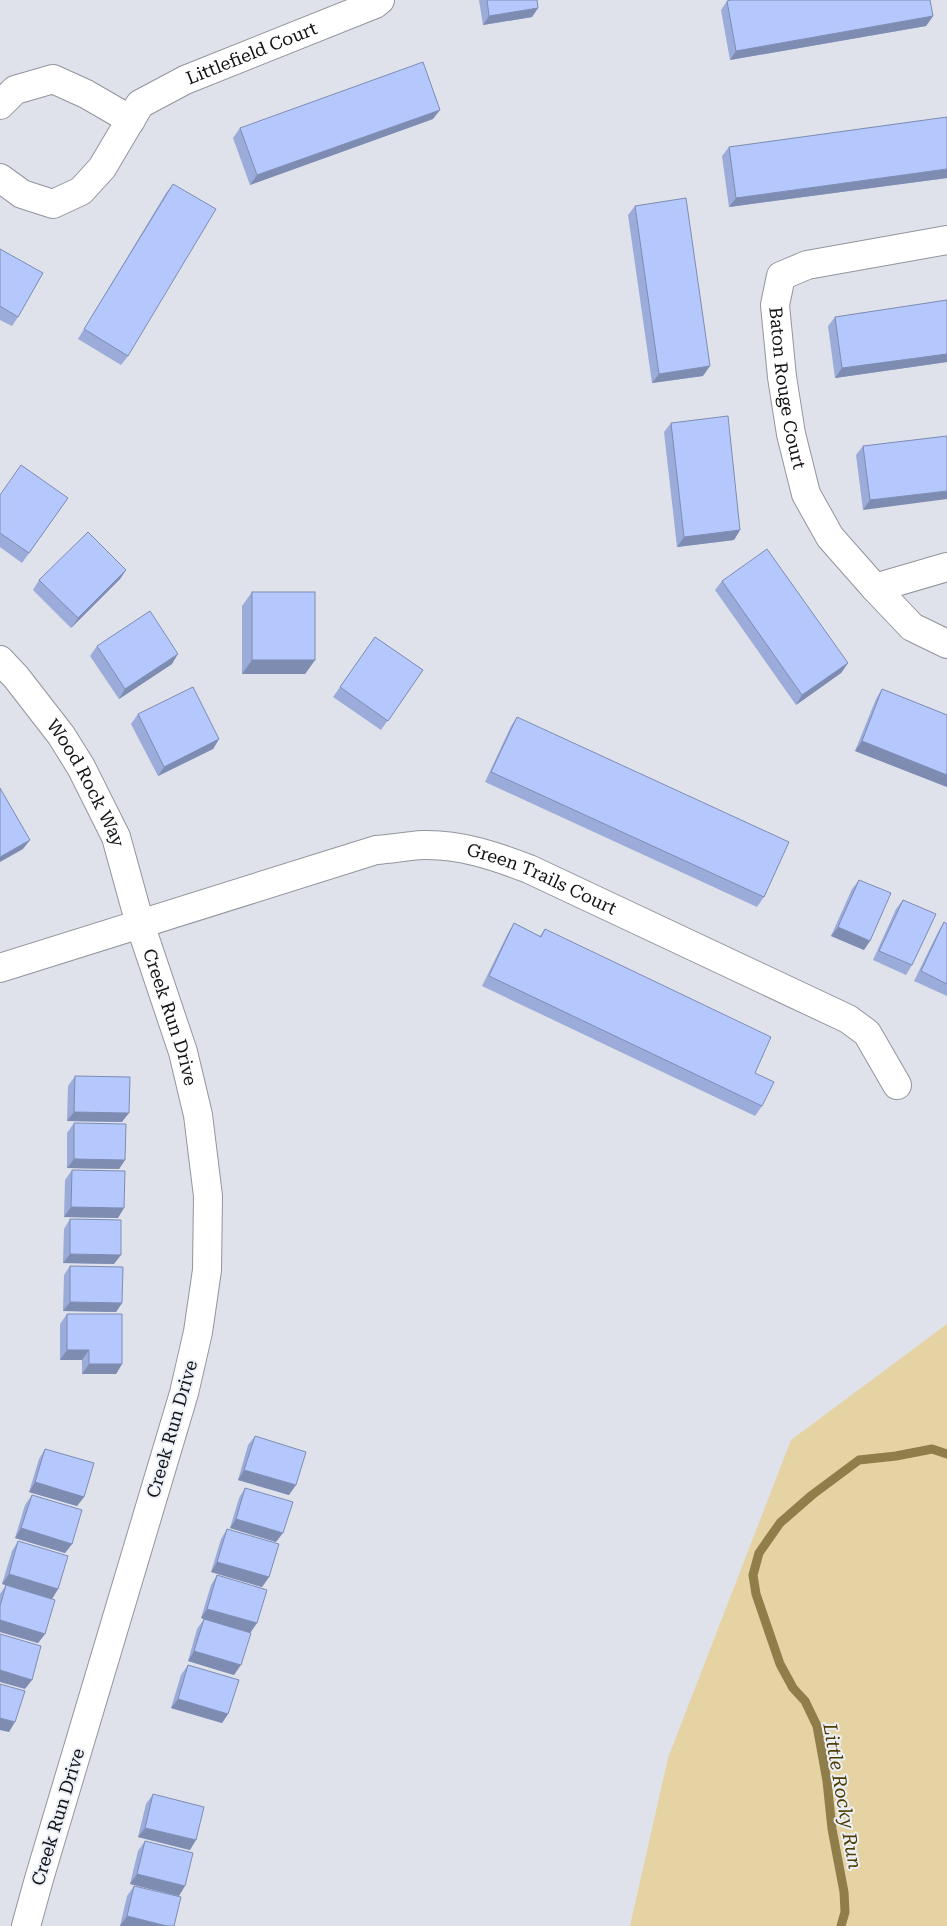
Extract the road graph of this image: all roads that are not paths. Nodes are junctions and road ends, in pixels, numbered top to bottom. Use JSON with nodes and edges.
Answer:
{"nodes":[{"id":1,"x":380,"y":0,"type":"edge"},
{"id":2,"x":0,"y":105,"type":"edge"},
{"id":3,"x":131,"y":120,"type":"junction"},
{"id":4,"x":0,"y":178,"type":"edge"},
{"id":5,"x":947,"y":240,"type":"edge"},
{"id":6,"x":947,"y":566,"type":"edge"},
{"id":7,"x":875,"y":588,"type":"junction"},
{"id":8,"x":947,"y":644,"type":"edge"},
{"id":9,"x":0,"y":660,"type":"edge"},
{"id":10,"x":140,"y":924,"type":"junction"},
{"id":11,"x":0,"y":968,"type":"edge"},
{"id":12,"x":897,"y":1085,"type":"dead end"},
{"id":13,"x":26,"y":1926,"type":"edge"}],
"edges":[{"from":1,"to":3,"type":"street","name":"Littlefield Court"},
{"from":2,"to":3,"type":"street"},
{"from":3,"to":4,"type":"street","name":"Littlefield Court"},
{"from":5,"to":7,"type":"street","name":"Baton Rouge Court"},
{"from":6,"to":7,"type":"street"},
{"from":7,"to":8,"type":"street","name":"Baton Rouge Court"},
{"from":9,"to":10,"type":"street","name":"Wood Rock Way"},
{"from":10,"to":11,"type":"street","name":"Green Trails Court"},
{"from":10,"to":12,"type":"street","name":"Green Trails Court"},
{"from":10,"to":13,"type":"street","name":"Creek Run Drive"}]}
